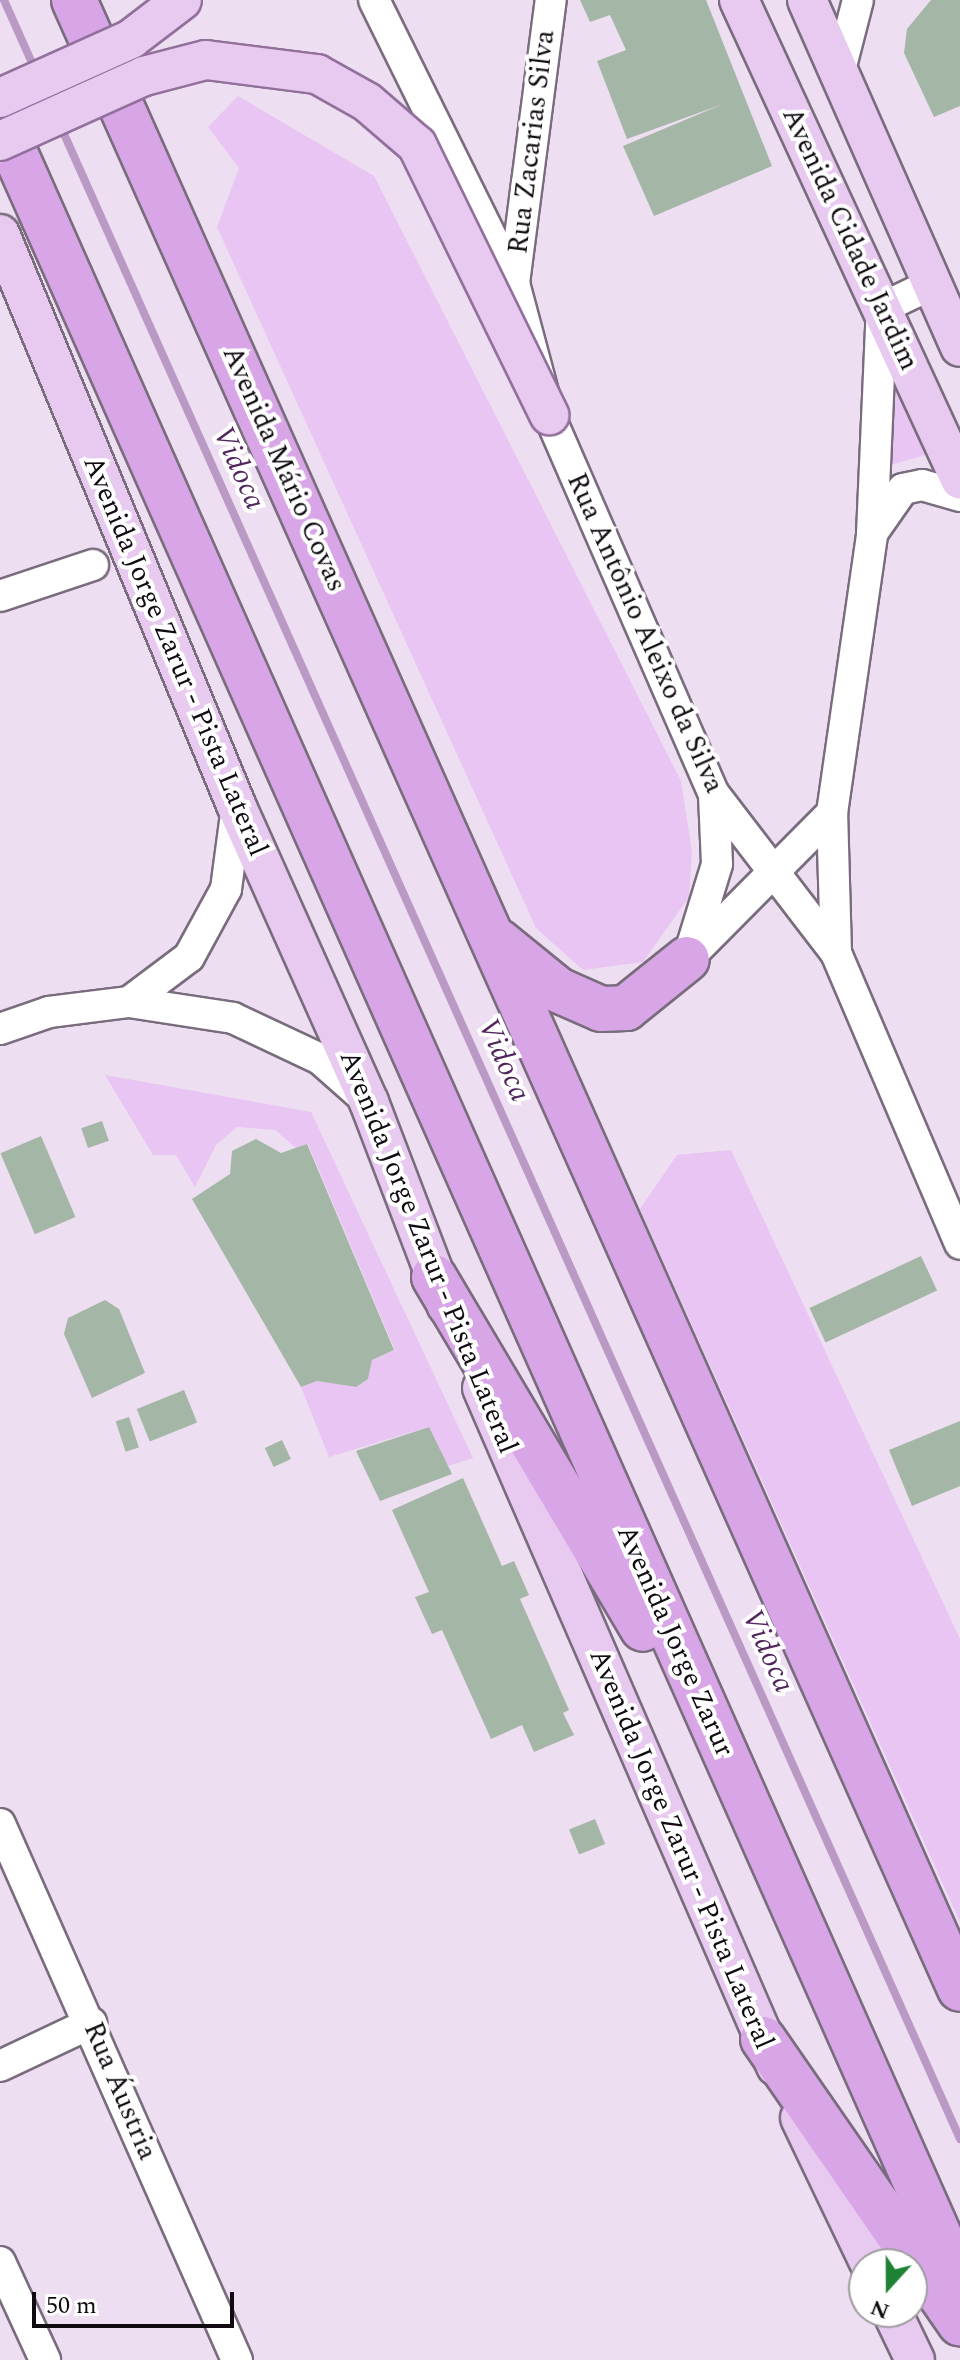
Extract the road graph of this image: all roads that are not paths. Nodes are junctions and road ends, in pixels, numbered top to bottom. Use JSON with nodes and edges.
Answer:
{"nodes":[{"id":1,"x":74,"y":0,"type":"edge"},
{"id":2,"x":182,"y":0,"type":"edge"},
{"id":3,"x":374,"y":0,"type":"edge"},
{"id":4,"x":551,"y":0,"type":"edge"},
{"id":5,"x":739,"y":0,"type":"edge"},
{"id":6,"x":807,"y":0,"type":"edge"},
{"id":7,"x":858,"y":0,"type":"edge"},
{"id":8,"x":840,"y":70,"type":"junction"},
{"id":9,"x":0,"y":98,"type":"edge"},
{"id":10,"x":0,"y":119,"type":"edge"},
{"id":11,"x":0,"y":141,"type":"edge"},
{"id":12,"x":0,"y":234,"type":"edge"},
{"id":13,"x":514,"y":283,"type":"junction"},
{"id":14,"x":930,"y":285,"type":"junction"},
{"id":15,"x":882,"y":308,"type":"junction"},
{"id":16,"x":960,"y":347,"type":"edge"},
{"id":17,"x":549,"y":415,"type":"junction"},
{"id":18,"x":960,"y":479,"type":"edge"},
{"id":19,"x":960,"y":496,"type":"edge"},
{"id":20,"x":872,"y":534,"type":"junction"},
{"id":21,"x":93,"y":565,"type":"dead end"},
{"id":22,"x":0,"y":596,"type":"edge"},
{"id":23,"x":714,"y":794,"type":"junction"},
{"id":24,"x":237,"y":807,"type":"junction"},
{"id":25,"x":832,"y":813,"type":"junction"},
{"id":26,"x":771,"y":872,"type":"junction"},
{"id":27,"x":493,"y":937,"type":"junction"},
{"id":28,"x":836,"y":953,"type":"junction"},
{"id":29,"x":687,"y":959,"type":"junction"},
{"id":30,"x":129,"y":1002,"type":"junction"},
{"id":31,"x":0,"y":1029,"type":"edge"},
{"id":32,"x":369,"y":1102,"type":"junction"},
{"id":33,"x":960,"y":1244,"type":"edge"},
{"id":34,"x":434,"y":1277,"type":"junction"},
{"id":35,"x":0,"y":1824,"type":"edge"},
{"id":36,"x":804,"y":1937,"type":"junction"},
{"id":37,"x":960,"y":1989,"type":"edge"},
{"id":38,"x":91,"y":2023,"type":"junction"},
{"id":39,"x":763,"y":2039,"type":"junction"},
{"id":40,"x":0,"y":2066,"type":"edge"},
{"id":41,"x":862,"y":2248,"type":"edge"},
{"id":42,"x":0,"y":2262,"type":"edge"},
{"id":43,"x":960,"y":2282,"type":"edge"},
{"id":44,"x":960,"y":2324,"type":"edge"},
{"id":45,"x":900,"y":2328,"type":"edge"},
{"id":46,"x":45,"y":2360,"type":"edge"},
{"id":47,"x":237,"y":2360,"type":"edge"},
{"id":48,"x":915,"y":2360,"type":"edge"}],
"edges":[{"from":1,"to":27,"type":"highway","name":"Avenida Mário Covas"},
{"from":2,"to":9,"type":"main road","bridge":true},
{"from":3,"to":13,"type":"street"},
{"from":4,"to":13,"type":"street","name":"Rua Zacarias Silva"},
{"from":5,"to":15,"type":"main road","name":"Avenida Cidade Jardim"},
{"from":6,"to":8,"type":"main road","name":"Avenida Cidade Jardim"},
{"from":7,"to":8,"type":"street"},
{"from":8,"to":14,"type":"main road","name":"Avenida Cidade Jardim"},
{"from":10,"to":36,"type":"highway","name":"Avenida Jorge Zarur"},
{"from":11,"to":17,"type":"main road","bridge":true},
{"from":12,"to":24,"type":"main road","name":"Avenida Jorge Zarur - Pista Lateral"},
{"from":13,"to":17,"type":"street","name":"Rua Antônio Aleixo da Silva"},
{"from":14,"to":15,"type":"street"},
{"from":14,"to":16,"type":"main road","name":"Avenida Cidade Jardim"},
{"from":15,"to":18,"type":"main road","name":"Avenida Cidade Jardim"},
{"from":15,"to":20,"type":"street"},
{"from":17,"to":23,"type":"street","name":"Rua Antônio Aleixo da Silva"},
{"from":19,"to":20,"type":"street"},
{"from":20,"to":25,"type":"street"},
{"from":21,"to":22,"type":"street"},
{"from":23,"to":26,"type":"street","name":"Rua Antônio Aleixo da Silva"},
{"from":23,"to":29,"type":"street"},
{"from":24,"to":30,"type":"street"},
{"from":24,"to":32,"type":"main road","name":"Avenida Jorge Zarur - Pista Lateral"},
{"from":25,"to":26,"type":"street"},
{"from":25,"to":28,"type":"street"},
{"from":26,"to":28,"type":"street","name":"Rua Antônio Aleixo da Silva"},
{"from":26,"to":29,"type":"street"},
{"from":27,"to":29,"type":"highway"},
{"from":27,"to":37,"type":"highway"},
{"from":28,"to":33,"type":"street"},
{"from":30,"to":31,"type":"street"},
{"from":30,"to":32,"type":"street"},
{"from":32,"to":34,"type":"main road","name":"Avenida Jorge Zarur - Pista Lateral"},
{"from":34,"to":36,"type":"highway"},
{"from":34,"to":39,"type":"main road","name":"Avenida Jorge Zarur - Pista Lateral"},
{"from":35,"to":38,"type":"street","name":"Rua Áustria"},
{"from":36,"to":43,"type":"highway","name":"Avenida Jorge Zarur"},
{"from":38,"to":40,"type":"street"},
{"from":38,"to":47,"type":"street","name":"Rua Áustria"},
{"from":39,"to":41,"type":"main road","name":"Avenida Jorge Zarur - Pista Lateral"},
{"from":39,"to":44,"type":"highway"},
{"from":42,"to":46,"type":"street"},
{"from":45,"to":48,"type":"main road"}]}
